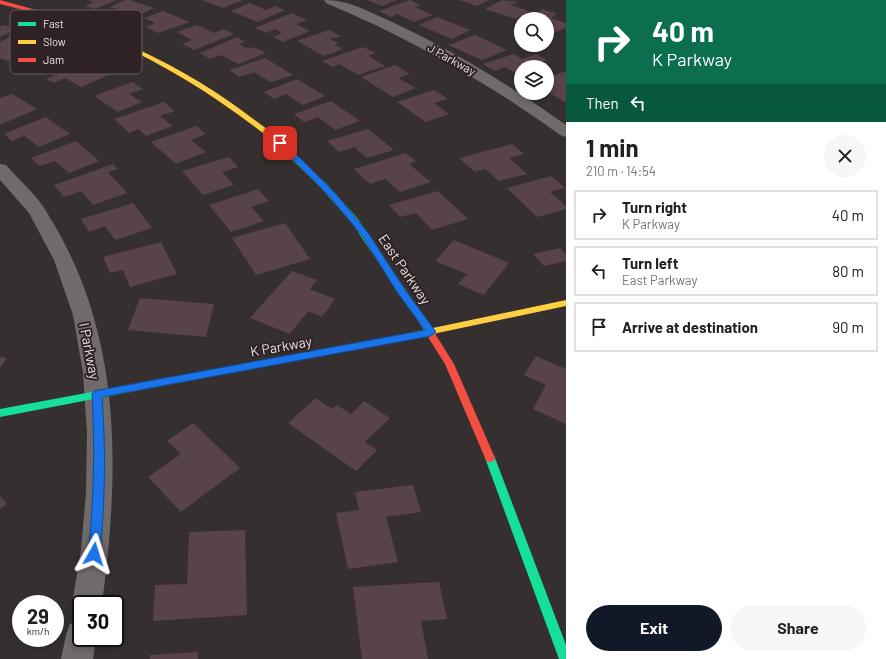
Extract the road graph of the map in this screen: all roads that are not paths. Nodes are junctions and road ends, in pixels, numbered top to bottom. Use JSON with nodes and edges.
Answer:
{"nodes":[{"id":1,"x":330,"y":0,"type":"edge"},
{"id":2,"x":0,"y":2,"type":"edge"},
{"id":3,"x":28,"y":10,"type":"edge"},
{"id":4,"x":142,"y":52,"type":"edge"},
{"id":5,"x":566,"y":132,"type":"edge"},
{"id":6,"x":0,"y":169,"type":"edge"},
{"id":7,"x":566,"y":303,"type":"edge"},
{"id":8,"x":431,"y":332,"type":"junction"},
{"id":9,"x":97,"y":394,"type":"junction"},
{"id":10,"x":0,"y":413,"type":"edge"},
{"id":11,"x":88,"y":595,"type":"edge"},
{"id":12,"x":79,"y":647,"type":"edge"},
{"id":13,"x":77,"y":659,"type":"edge"},
{"id":14,"x":565,"y":659,"type":"edge"}],
"edges":[{"from":1,"to":5,"type":"street","name":"J Parkway"},
{"from":2,"to":3,"type":"street","name":"East Parkway"},
{"from":4,"to":8,"type":"street","name":"East Parkway"},
{"from":6,"to":9,"type":"street","name":"I Parkway"},
{"from":7,"to":8,"type":"street","name":"K Parkway"},
{"from":8,"to":9,"type":"street","name":"K Parkway"},
{"from":8,"to":14,"type":"street","name":"East Parkway"},
{"from":9,"to":10,"type":"street","name":"K Parkway"},
{"from":9,"to":11,"type":"street","name":"I Parkway"},
{"from":12,"to":13,"type":"street"}]}
